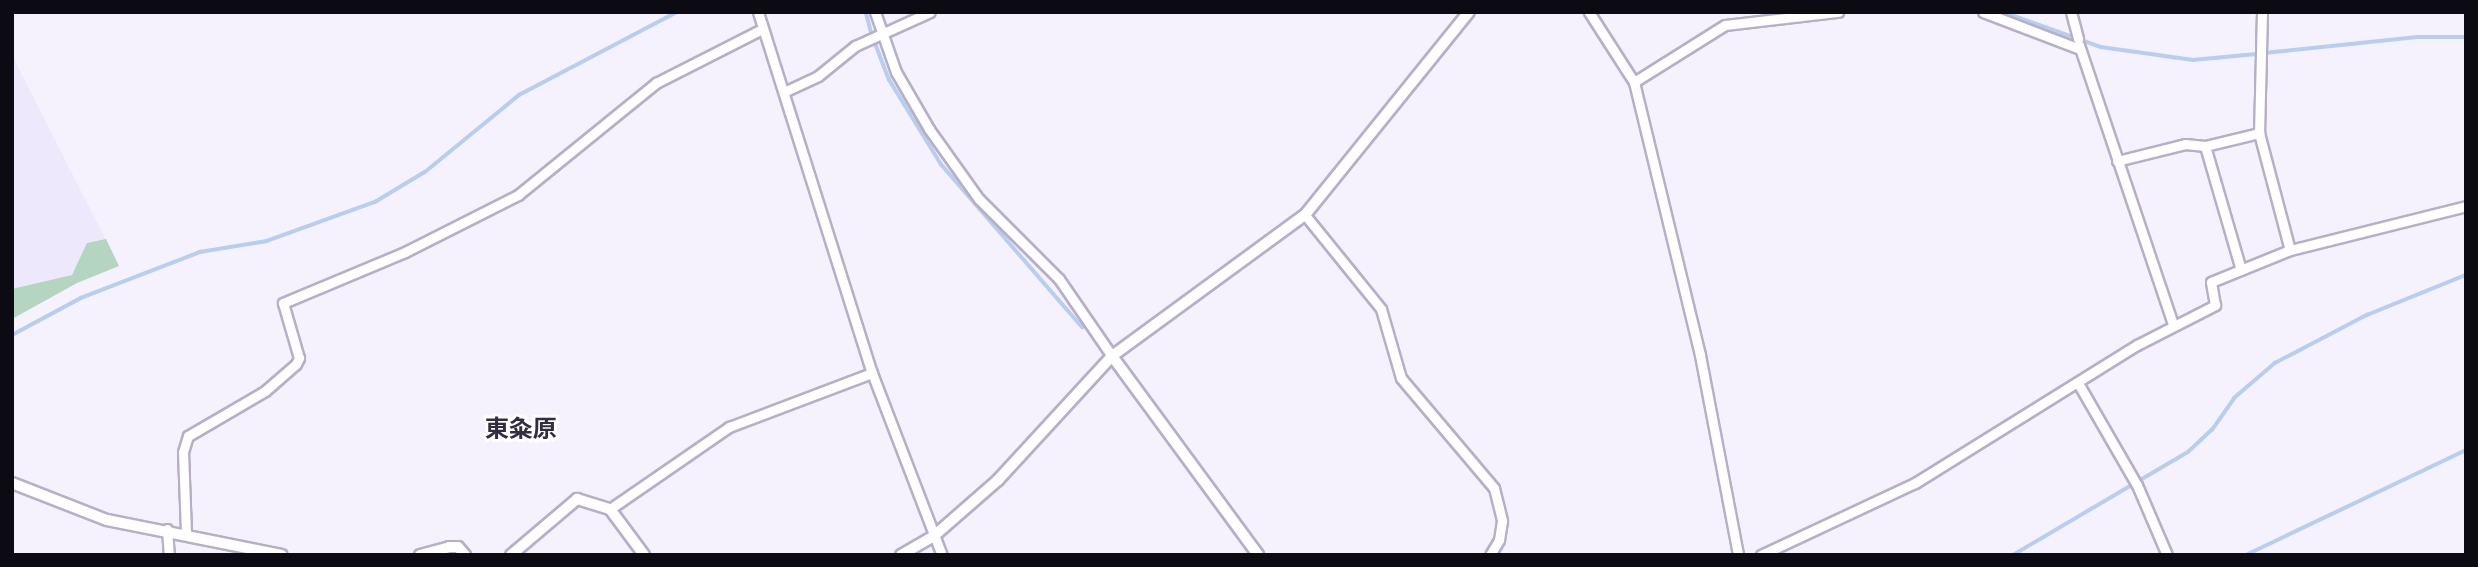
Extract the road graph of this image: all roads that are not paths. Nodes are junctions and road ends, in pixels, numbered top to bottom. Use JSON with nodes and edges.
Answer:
{"nodes":[{"id":1,"x":758,"y":12,"type":"edge"},
{"id":2,"x":875,"y":12,"type":"edge"},
{"id":3,"x":930,"y":12,"type":"edge"},
{"id":4,"x":1469,"y":12,"type":"edge"},
{"id":5,"x":1589,"y":12,"type":"edge"},
{"id":6,"x":1838,"y":12,"type":"edge"},
{"id":7,"x":1983,"y":12,"type":"edge"},
{"id":8,"x":2071,"y":12,"type":"edge"},
{"id":9,"x":2262,"y":12,"type":"edge"},
{"id":10,"x":762,"y":29,"type":"junction"},
{"id":11,"x":881,"y":35,"type":"junction"},
{"id":12,"x":2079,"y":44,"type":"junction"},
{"id":13,"x":1634,"y":82,"type":"junction"},
{"id":14,"x":786,"y":92,"type":"junction"},
{"id":15,"x":2259,"y":133,"type":"junction"},
{"id":16,"x":2205,"y":146,"type":"junction"},
{"id":17,"x":2117,"y":162,"type":"junction"},
{"id":18,"x":2466,"y":206,"type":"edge"},
{"id":19,"x":1305,"y":215,"type":"junction"},
{"id":20,"x":2290,"y":250,"type":"junction"},
{"id":21,"x":2241,"y":270,"type":"junction"},
{"id":22,"x":2174,"y":324,"type":"junction"},
{"id":23,"x":1112,"y":356,"type":"junction"},
{"id":24,"x":872,"y":373,"type":"junction"},
{"id":25,"x":2078,"y":383,"type":"junction"},
{"id":26,"x":12,"y":483,"type":"edge"},
{"id":27,"x":610,"y":509,"type":"junction"},
{"id":28,"x":167,"y":529,"type":"junction"},
{"id":29,"x":186,"y":533,"type":"junction"},
{"id":30,"x":935,"y":535,"type":"junction"},
{"id":31,"x":169,"y":555,"type":"edge"},
{"id":32,"x":282,"y":555,"type":"edge"},
{"id":33,"x":420,"y":555,"type":"edge"},
{"id":34,"x":465,"y":555,"type":"edge"},
{"id":35,"x":511,"y":555,"type":"edge"},
{"id":36,"x":644,"y":555,"type":"edge"},
{"id":37,"x":901,"y":555,"type":"edge"},
{"id":38,"x":942,"y":555,"type":"edge"},
{"id":39,"x":1258,"y":555,"type":"edge"},
{"id":40,"x":1490,"y":555,"type":"edge"},
{"id":41,"x":1738,"y":555,"type":"edge"},
{"id":42,"x":1761,"y":555,"type":"edge"},
{"id":43,"x":2168,"y":555,"type":"edge"}],
"edges":[{"from":1,"to":10,"type":"street"},
{"from":2,"to":11,"type":"street"},
{"from":3,"to":11,"type":"street"},
{"from":4,"to":19,"type":"street"},
{"from":5,"to":13,"type":"street"},
{"from":6,"to":13,"type":"street"},
{"from":7,"to":12,"type":"street"},
{"from":8,"to":12,"type":"street"},
{"from":9,"to":15,"type":"street"},
{"from":10,"to":14,"type":"street"},
{"from":10,"to":29,"type":"street"},
{"from":11,"to":14,"type":"street"},
{"from":11,"to":23,"type":"street"},
{"from":12,"to":17,"type":"street"},
{"from":13,"to":41,"type":"street"},
{"from":14,"to":24,"type":"street"},
{"from":15,"to":16,"type":"street"},
{"from":15,"to":20,"type":"street"},
{"from":16,"to":17,"type":"street"},
{"from":16,"to":21,"type":"street"},
{"from":17,"to":22,"type":"street"},
{"from":18,"to":20,"type":"street"},
{"from":19,"to":23,"type":"street"},
{"from":19,"to":40,"type":"street"},
{"from":20,"to":21,"type":"street"},
{"from":21,"to":22,"type":"street"},
{"from":22,"to":25,"type":"street"},
{"from":23,"to":30,"type":"street"},
{"from":23,"to":39,"type":"street"},
{"from":24,"to":27,"type":"street"},
{"from":24,"to":30,"type":"street"},
{"from":25,"to":42,"type":"street"},
{"from":25,"to":43,"type":"street"},
{"from":26,"to":28,"type":"street"},
{"from":27,"to":35,"type":"street"},
{"from":27,"to":36,"type":"street"},
{"from":28,"to":29,"type":"street"},
{"from":28,"to":31,"type":"street"},
{"from":29,"to":32,"type":"street"},
{"from":30,"to":37,"type":"street"},
{"from":30,"to":38,"type":"street"},
{"from":33,"to":34,"type":"street"}]}
